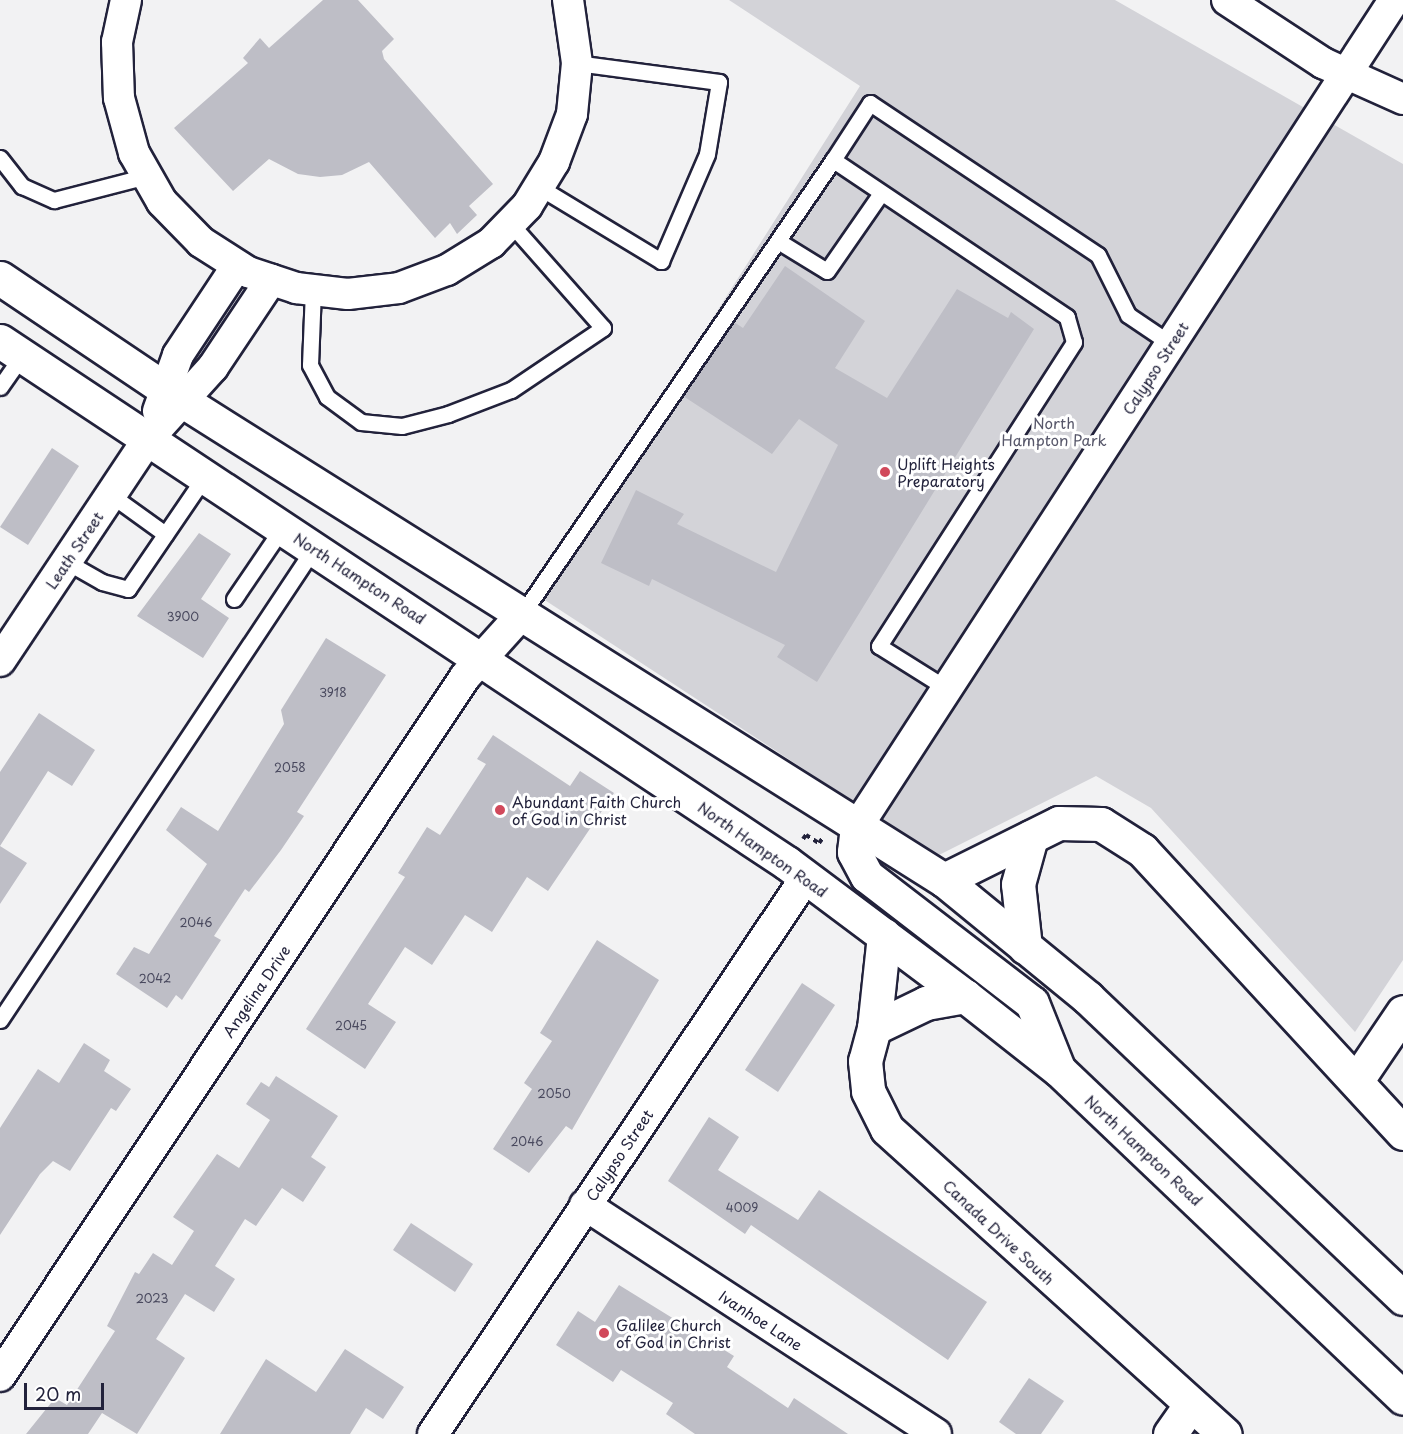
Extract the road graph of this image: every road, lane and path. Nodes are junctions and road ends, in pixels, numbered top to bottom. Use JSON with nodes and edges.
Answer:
{"nodes":[{"id":1,"x":126,"y":0,"type":"edge"},
{"id":2,"x":568,"y":0,"type":"edge"},
{"id":3,"x":1227,"y":0,"type":"edge"},
{"id":4,"x":1394,"y":0,"type":"edge"},
{"id":5,"x":578,"y":63,"type":"junction"},
{"id":6,"x":1347,"y":73,"type":"junction"},
{"id":7,"x":1403,"y":99,"type":"edge"},
{"id":8,"x":0,"y":158,"type":"edge"},
{"id":9,"x":832,"y":160,"type":"junction"},
{"id":10,"x":147,"y":176,"type":"junction"},
{"id":11,"x":539,"y":187,"type":"junction"},
{"id":12,"x":881,"y":193,"type":"junction"},
{"id":13,"x":510,"y":223,"type":"junction"},
{"id":14,"x":778,"y":240,"type":"junction"},
{"id":15,"x":237,"y":266,"type":"junction"},
{"id":16,"x":0,"y":278,"type":"edge"},
{"id":17,"x":271,"y":280,"type":"junction"},
{"id":18,"x":314,"y":291,"type":"junction"},
{"id":19,"x":1171,"y":344,"type":"junction"},
{"id":20,"x":11,"y":348,"type":"edge"},
{"id":21,"x":0,"y":387,"type":"edge"},
{"id":22,"x":174,"y":395,"type":"junction"},
{"id":23,"x":148,"y":439,"type":"junction"},
{"id":24,"x":205,"y":476,"type":"junction"},
{"id":25,"x":111,"y":495,"type":"junction"},
{"id":26,"x":283,"y":527,"type":"junction"},
{"id":27,"x":165,"y":534,"type":"junction"},
{"id":28,"x":314,"y":548,"type":"junction"},
{"id":29,"x":67,"y":561,"type":"junction"},
{"id":30,"x":234,"y":599,"type":"dead end"},
{"id":31,"x":522,"y":614,"type":"junction"},
{"id":32,"x":483,"y":658,"type":"junction"},
{"id":33,"x":0,"y":661,"type":"edge"},
{"id":34,"x":946,"y":688,"type":"junction"},
{"id":35,"x":857,"y":826,"type":"junction"},
{"id":36,"x":824,"y":836,"type":"dead end"},
{"id":37,"x":1031,"y":837,"type":"junction"},
{"id":38,"x":802,"y":842,"type":"dead end"},
{"id":39,"x":806,"y":877,"type":"junction"},
{"id":40,"x":944,"y":880,"type":"junction"},
{"id":41,"x":884,"y":935,"type":"junction"},
{"id":42,"x":1025,"y":947,"type":"junction"},
{"id":43,"x":965,"y":996,"type":"junction"},
{"id":44,"x":1403,"y":1012,"type":"edge"},
{"id":45,"x":0,"y":1020,"type":"edge"},
{"id":46,"x":874,"y":1028,"type":"junction"},
{"id":47,"x":1059,"y":1070,"type":"junction"},
{"id":48,"x":1358,"y":1080,"type":"junction"},
{"id":49,"x":1403,"y":1133,"type":"edge"},
{"id":50,"x":585,"y":1206,"type":"junction"},
{"id":51,"x":1400,"y":1294,"type":"edge"},
{"id":52,"x":0,"y":1376,"type":"edge"},
{"id":53,"x":1403,"y":1398,"type":"edge"},
{"id":54,"x":1189,"y":1407,"type":"junction"},
{"id":55,"x":434,"y":1434,"type":"edge"},
{"id":56,"x":936,"y":1434,"type":"edge"},
{"id":57,"x":1170,"y":1434,"type":"edge"},
{"id":58,"x":1224,"y":1434,"type":"edge"}],
"edges":[{"from":1,"to":10,"type":"street"},
{"from":2,"to":5,"type":"street"},
{"from":3,"to":6,"type":"street"},
{"from":4,"to":6,"type":"street","name":"Calypso Street"},
{"from":5,"to":11,"type":"street"},
{"from":5,"to":11,"type":"lane"},
{"from":6,"to":7,"type":"street"},
{"from":6,"to":19,"type":"street","name":"Calypso Street"},
{"from":8,"to":10,"type":"lane"},
{"from":9,"to":12,"type":"lane"},
{"from":9,"to":14,"type":"lane"},
{"from":9,"to":19,"type":"lane"},
{"from":10,"to":15,"type":"street"},
{"from":11,"to":13,"type":"street"},
{"from":12,"to":14,"type":"lane"},
{"from":12,"to":34,"type":"lane"},
{"from":13,"to":18,"type":"street"},
{"from":13,"to":18,"type":"lane"},
{"from":14,"to":31,"type":"lane"},
{"from":15,"to":17,"type":"street"},
{"from":15,"to":22,"type":"street","name":"Leath Street"},
{"from":16,"to":22,"type":"main road"},
{"from":17,"to":18,"type":"street"},
{"from":17,"to":22,"type":"street","name":"Leath Street"},
{"from":19,"to":34,"type":"street","name":"Calypso Street"},
{"from":20,"to":21,"type":"lane"},
{"from":20,"to":23,"type":"main road","name":"North Hampton Road"},
{"from":22,"to":23,"type":"street","name":"Leath Street"},
{"from":22,"to":31,"type":"main road"},
{"from":23,"to":24,"type":"main road","name":"North Hampton Road"},
{"from":23,"to":25,"type":"street","name":"Leath Street"},
{"from":24,"to":26,"type":"main road","name":"North Hampton Road"},
{"from":24,"to":27,"type":"lane"},
{"from":25,"to":27,"type":"lane"},
{"from":25,"to":29,"type":"street","name":"Leath Street"},
{"from":26,"to":28,"type":"main road","name":"North Hampton Road"},
{"from":26,"to":30,"type":"lane"},
{"from":27,"to":29,"type":"lane"},
{"from":28,"to":32,"type":"main road","name":"North Hampton Road"},
{"from":28,"to":45,"type":"lane"},
{"from":29,"to":33,"type":"street","name":"Leath Street"},
{"from":31,"to":32,"type":"street","name":"Angelina Drive"},
{"from":31,"to":35,"type":"main road"},
{"from":32,"to":39,"type":"main road","name":"North Hampton Road"},
{"from":32,"to":52,"type":"street","name":"Angelina Drive"},
{"from":34,"to":35,"type":"street","name":"Calypso Street"},
{"from":35,"to":40,"type":"main road"},
{"from":35,"to":47,"type":"main road"},
{"from":36,"to":38,"type":"path"},
{"from":37,"to":40,"type":"main road"},
{"from":37,"to":42,"type":"main road"},
{"from":37,"to":48,"type":"main road"},
{"from":39,"to":41,"type":"main road","name":"North Hampton Road"},
{"from":39,"to":50,"type":"street","name":"Calypso Street"},
{"from":40,"to":42,"type":"main road"},
{"from":41,"to":43,"type":"main road","name":"North Hampton Road"},
{"from":41,"to":46,"type":"main road","name":"Canada Drive South"},
{"from":42,"to":51,"type":"main road"},
{"from":43,"to":46,"type":"main road"},
{"from":43,"to":47,"type":"main road","name":"North Hampton Road"},
{"from":44,"to":48,"type":"main road"},
{"from":46,"to":54,"type":"main road","name":"Canada Drive South"},
{"from":47,"to":53,"type":"main road","name":"North Hampton Road"},
{"from":48,"to":49,"type":"main road"},
{"from":50,"to":55,"type":"street","name":"Calypso Street"},
{"from":50,"to":56,"type":"street","name":"Ivanhoe Lane"},
{"from":54,"to":57,"type":"main road"},
{"from":54,"to":58,"type":"main road","name":"Canada Drive South"}]}
